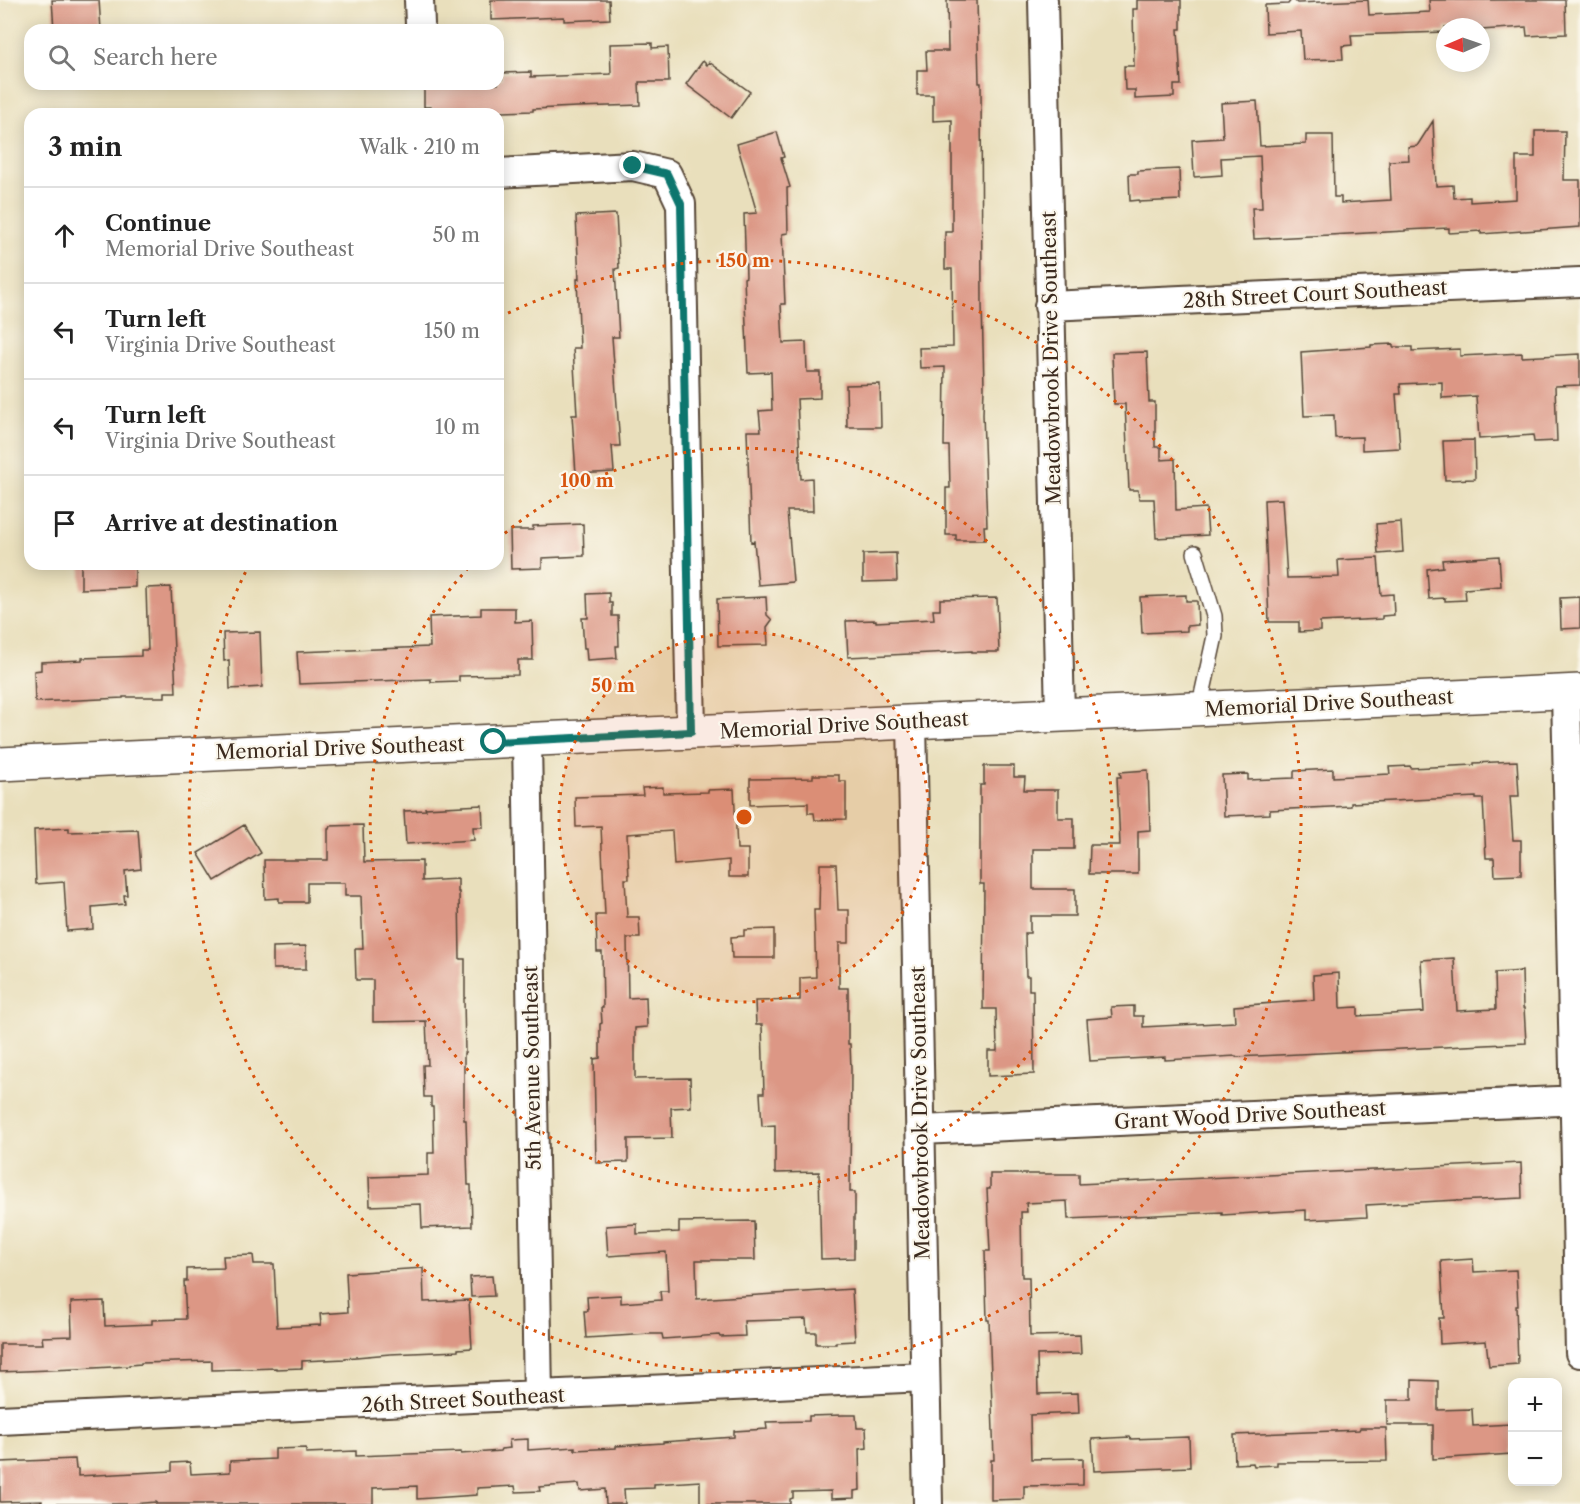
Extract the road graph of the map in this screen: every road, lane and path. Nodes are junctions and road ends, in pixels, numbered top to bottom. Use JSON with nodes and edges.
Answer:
{"nodes":[{"id":1,"x":1043,"y":0,"type":"edge"},
{"id":2,"x":504,"y":173,"type":"edge"},
{"id":3,"x":1580,"y":282,"type":"edge"},
{"id":4,"x":1049,"y":306,"type":"junction"},
{"id":5,"x":1195,"y":553,"type":"dead end"},
{"id":6,"x":1573,"y":692,"type":"edge"},
{"id":7,"x":1199,"y":709,"type":"junction"},
{"id":8,"x":1059,"y":715,"type":"junction"},
{"id":9,"x":912,"y":722,"type":"junction"},
{"id":10,"x":691,"y":732,"type":"junction"},
{"id":11,"x":527,"y":740,"type":"junction"},
{"id":12,"x":0,"y":764,"type":"edge"},
{"id":13,"x":1577,"y":1100,"type":"edge"},
{"id":14,"x":921,"y":1130,"type":"junction"},
{"id":15,"x":1580,"y":1353,"type":"edge"},
{"id":16,"x":925,"y":1377,"type":"junction"},
{"id":17,"x":538,"y":1396,"type":"junction"},
{"id":18,"x":0,"y":1420,"type":"edge"},
{"id":19,"x":928,"y":1504,"type":"edge"}],
"edges":[{"from":1,"to":4,"type":"street","name":"Meadowbrook Drive Southeast"},
{"from":2,"to":10,"type":"street"},
{"from":3,"to":4,"type":"street","name":"28th Street Court Southeast"},
{"from":4,"to":8,"type":"street","name":"Meadowbrook Drive Southeast"},
{"from":5,"to":7,"type":"lane"},
{"from":6,"to":7,"type":"street","name":"Memorial Drive Southeast"},
{"from":6,"to":13,"type":"street"},
{"from":7,"to":8,"type":"street","name":"Memorial Drive Southeast"},
{"from":8,"to":9,"type":"street","name":"Memorial Drive Southeast"},
{"from":9,"to":10,"type":"street","name":"Memorial Drive Southeast"},
{"from":9,"to":14,"type":"street","name":"Meadowbrook Drive Southeast"},
{"from":10,"to":11,"type":"street","name":"Memorial Drive Southeast"},
{"from":11,"to":12,"type":"street","name":"Memorial Drive Southeast"},
{"from":11,"to":17,"type":"street","name":"5th Avenue Southeast"},
{"from":13,"to":14,"type":"street","name":"Grant Wood Drive Southeast"},
{"from":13,"to":15,"type":"street"},
{"from":14,"to":16,"type":"street","name":"Meadowbrook Drive Southeast"},
{"from":16,"to":17,"type":"street","name":"26th Street Southeast"},
{"from":16,"to":19,"type":"street","name":"Meadowbrook Drive Southeast"},
{"from":17,"to":18,"type":"street","name":"26th Street Southeast"}]}
